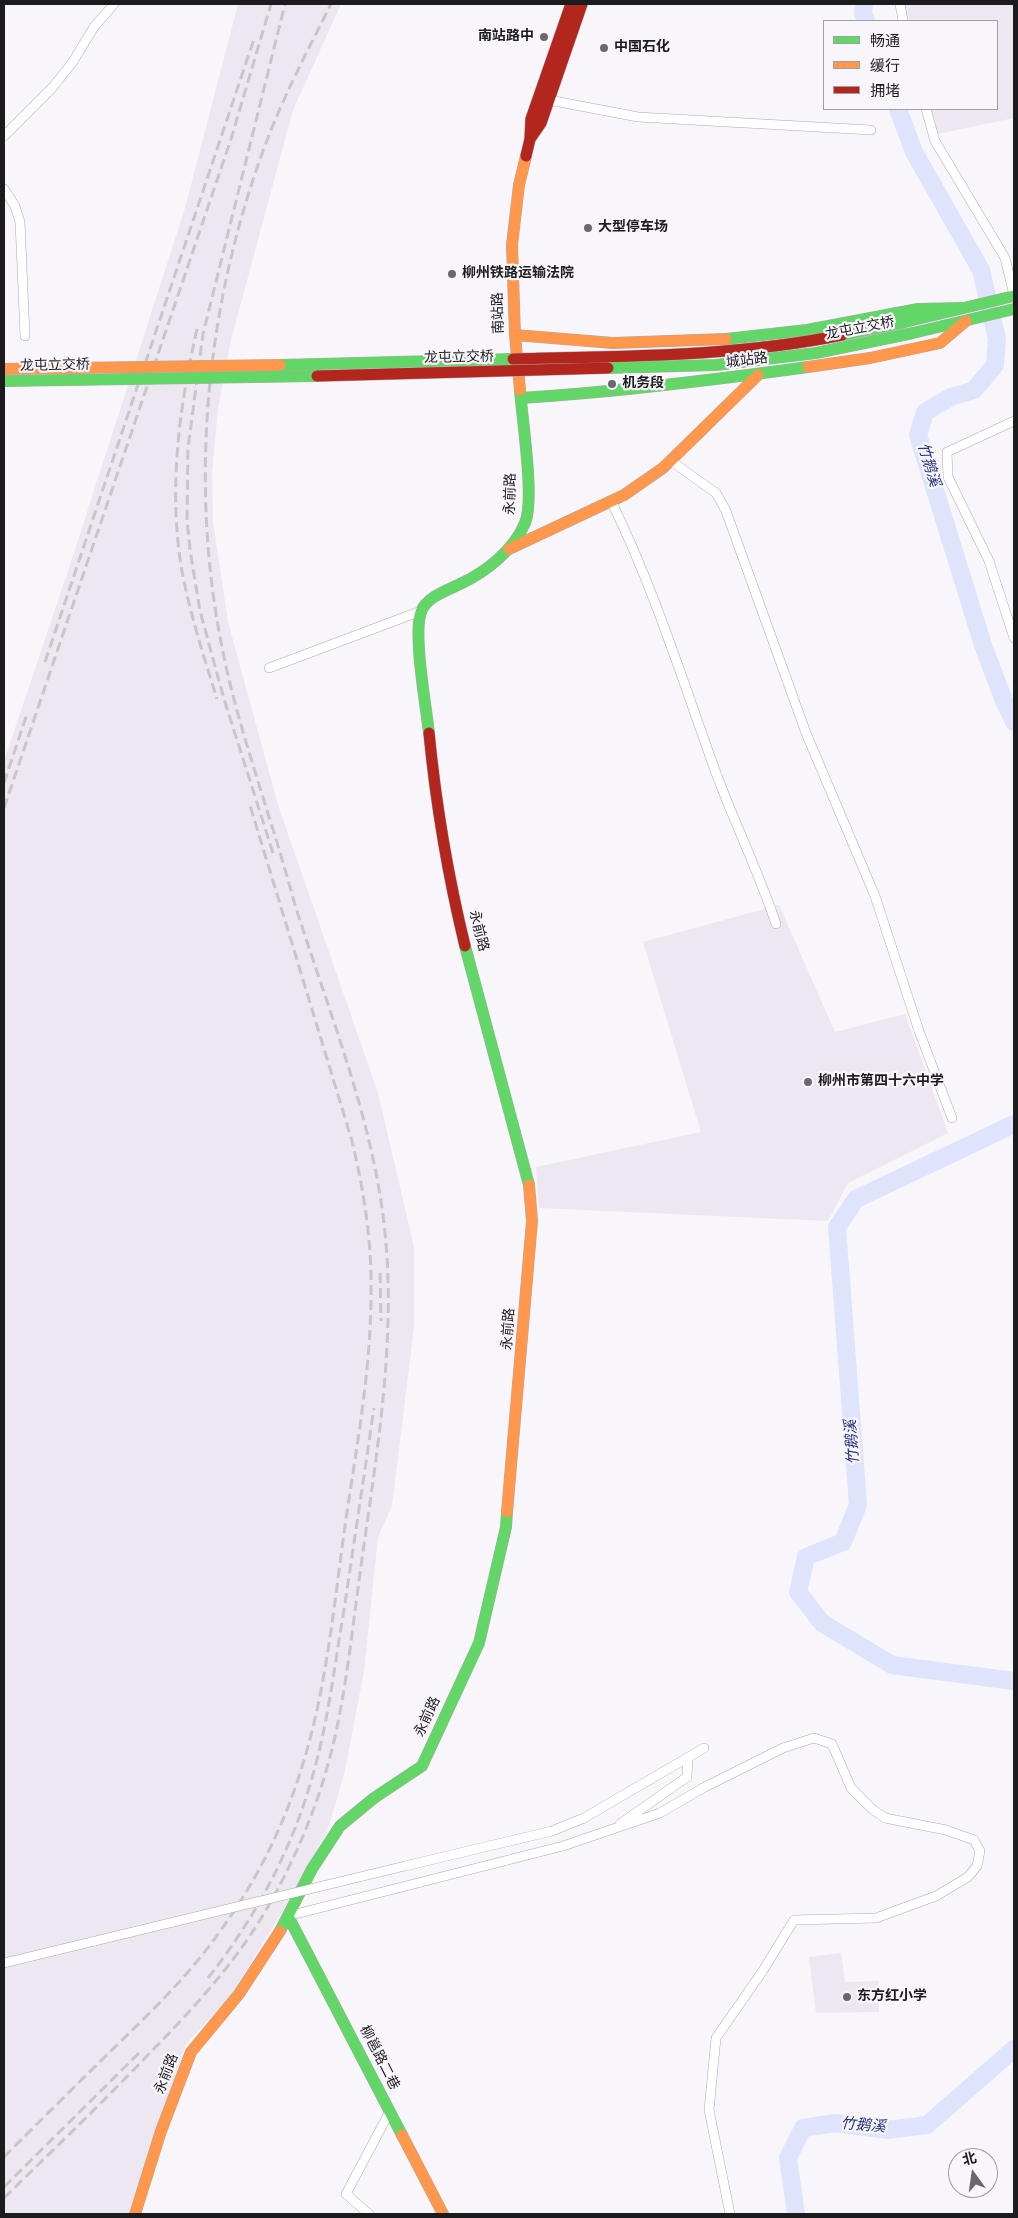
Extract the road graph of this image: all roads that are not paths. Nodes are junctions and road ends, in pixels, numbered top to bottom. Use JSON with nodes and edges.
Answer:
{"nodes":[{"id":1,"x":114,"y":4,"type":"edge"},
{"id":2,"x":571,"y":4,"type":"edge"},
{"id":3,"x":582,"y":4,"type":"edge"},
{"id":4,"x":900,"y":4,"type":"edge"},
{"id":5,"x":903,"y":20,"type":"edge"},
{"id":6,"x":549,"y":100,"type":"junction"},
{"id":7,"x":926,"y":110,"type":"edge"},
{"id":8,"x":871,"y":130,"type":"dead end"},
{"id":9,"x":4,"y":136,"type":"edge"},
{"id":10,"x":530,"y":139,"type":"junction"},
{"id":11,"x":4,"y":189,"type":"edge"},
{"id":12,"x":1012,"y":296,"type":"edge"},
{"id":13,"x":966,"y":308,"type":"junction"},
{"id":14,"x":1012,"y":309,"type":"edge"},
{"id":15,"x":969,"y":320,"type":"junction"},
{"id":16,"x":905,"y":322,"type":"joint"},
{"id":17,"x":913,"y":333,"type":"joint"},
{"id":18,"x":515,"y":335,"type":"junction"},
{"id":19,"x":25,"y":336,"type":"dead end"},
{"id":20,"x":4,"y":369,"type":"edge"},
{"id":21,"x":758,"y":375,"type":"junction"},
{"id":22,"x":4,"y":381,"type":"edge"},
{"id":23,"x":521,"y":398,"type":"junction"},
{"id":24,"x":1014,"y":421,"type":"edge"},
{"id":25,"x":670,"y":461,"type":"junction"},
{"id":26,"x":612,"y":501,"type":"junction"},
{"id":27,"x":509,"y":549,"type":"junction"},
{"id":28,"x":421,"y":612,"type":"junction"},
{"id":29,"x":1014,"y":638,"type":"edge"},
{"id":30,"x":269,"y":668,"type":"dead end"},
{"id":31,"x":776,"y":924,"type":"dead end"},
{"id":32,"x":952,"y":1118,"type":"dead end"},
{"id":33,"x":704,"y":1748,"type":"dead end"},
{"id":34,"x":688,"y":1758,"type":"junction"},
{"id":35,"x":612,"y":1830,"type":"junction"},
{"id":36,"x":288,"y":1916,"type":"junction"},
{"id":37,"x":4,"y":1963,"type":"edge"},
{"id":38,"x":390,"y":2112,"type":"junction"},
{"id":39,"x":134,"y":2214,"type":"edge"},
{"id":40,"x":369,"y":2214,"type":"edge"},
{"id":41,"x":443,"y":2214,"type":"edge"},
{"id":42,"x":730,"y":2214,"type":"edge"}],
"edges":[{"from":1,"to":9,"type":"street"},
{"from":2,"to":10,"type":"main road","name":"南站路"},
{"from":3,"to":6,"type":"main road","name":"南站路"},
{"from":4,"to":5,"type":"street"},
{"from":6,"to":8,"type":"street"},
{"from":6,"to":10,"type":"main road","name":"南站路"},
{"from":7,"to":12,"type":"street"},
{"from":10,"to":18,"type":"main road","name":"南站路"},
{"from":11,"to":19,"type":"street"},
{"from":12,"to":13,"type":"main road","name":"城站路"},
{"from":13,"to":16,"type":"main road","name":"城站路"},
{"from":13,"to":18,"type":"main road","name":"城站路"},
{"from":14,"to":15,"type":"main road","name":"城站路"},
{"from":15,"to":17,"type":"main road","name":"城站路"},
{"from":15,"to":21,"type":"main road","name":"城站路"},
{"from":16,"to":20,"type":"main road","name":"龙屯立交桥","bridge":true},
{"from":17,"to":22,"type":"main road","name":"龙屯立交桥","bridge":true},
{"from":18,"to":23,"type":"main road","name":"南站路"},
{"from":21,"to":23,"type":"main road","name":"城站路"},
{"from":21,"to":25,"type":"main road"},
{"from":23,"to":27,"type":"main road","name":"永前路"},
{"from":24,"to":29,"type":"street"},
{"from":25,"to":26,"type":"main road"},
{"from":25,"to":32,"type":"street"},
{"from":26,"to":27,"type":"main road"},
{"from":26,"to":31,"type":"street"},
{"from":27,"to":28,"type":"main road","name":"永前路"},
{"from":28,"to":30,"type":"street"},
{"from":28,"to":36,"type":"main road","name":"永前路"},
{"from":33,"to":34,"type":"street"},
{"from":34,"to":35,"type":"street"},
{"from":34,"to":37,"type":"street","bridge":true},
{"from":35,"to":36,"type":"street"},
{"from":35,"to":42,"type":"street"},
{"from":36,"to":38,"type":"main road","name":"柳邕路二巷"},
{"from":36,"to":39,"type":"main road","name":"永前路"},
{"from":38,"to":40,"type":"street"},
{"from":38,"to":41,"type":"main road","name":"柳邕路二巷"}]}
